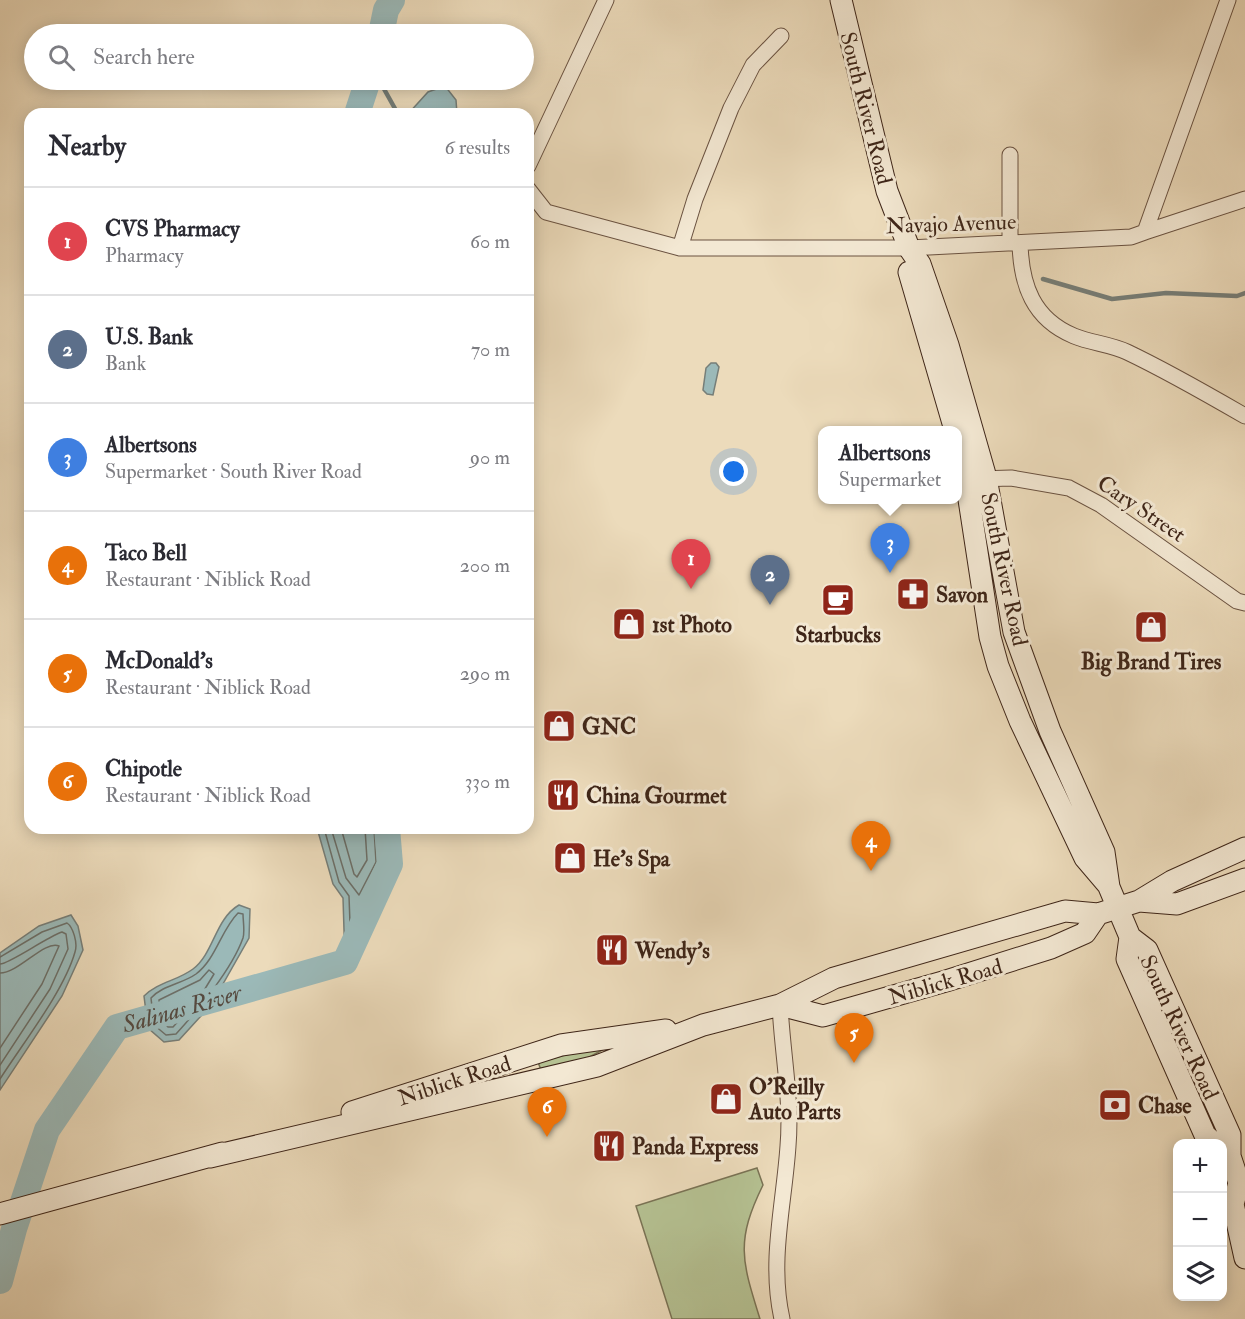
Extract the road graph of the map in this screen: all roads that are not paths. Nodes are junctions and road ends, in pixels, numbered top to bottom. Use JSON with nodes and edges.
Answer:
{"nodes":[{"id":1,"x":606,"y":0,"type":"edge"},
{"id":2,"x":841,"y":0,"type":"edge"},
{"id":3,"x":1228,"y":0,"type":"edge"},
{"id":4,"x":781,"y":36,"type":"dead end"},
{"id":5,"x":534,"y":153,"type":"edge"},
{"id":6,"x":1010,"y":155,"type":"dead end"},
{"id":7,"x":534,"y":197,"type":"edge"},
{"id":8,"x":1245,"y":199,"type":"edge"},
{"id":9,"x":1145,"y":232,"type":"junction"},
{"id":10,"x":1015,"y":243,"type":"junction"},
{"id":11,"x":680,"y":248,"type":"junction"},
{"id":12,"x":909,"y":248,"type":"junction"},
{"id":13,"x":1245,"y":417,"type":"edge"},
{"id":14,"x":954,"y":426,"type":"edge"},
{"id":15,"x":962,"y":450,"type":"edge"},
{"id":16,"x":976,"y":479,"type":"junction"},
{"id":17,"x":1245,"y":603,"type":"edge"},
{"id":18,"x":1245,"y":848,"type":"edge"},
{"id":19,"x":1245,"y":879,"type":"edge"},
{"id":20,"x":1139,"y":901,"type":"junction"},
{"id":21,"x":1118,"y":908,"type":"junction"},
{"id":22,"x":1098,"y":914,"type":"junction"},
{"id":23,"x":780,"y":1005,"type":"junction"},
{"id":24,"x":703,"y":1025,"type":"junction"},
{"id":25,"x":210,"y":1157,"type":"junction"},
{"id":26,"x":1233,"y":1163,"type":"edge"},
{"id":27,"x":0,"y":1214,"type":"edge"},
{"id":28,"x":1245,"y":1258,"type":"edge"},
{"id":29,"x":782,"y":1319,"type":"edge"}],
"edges":[{"from":1,"to":5,"type":"street"},
{"from":2,"to":12,"type":"main road","name":"South River Road"},
{"from":3,"to":9,"type":"street"},
{"from":4,"to":11,"type":"street"},
{"from":6,"to":10,"type":"street"},
{"from":7,"to":11,"type":"street","name":"Navajo Avenue"},
{"from":8,"to":9,"type":"street","name":"Navajo Avenue"},
{"from":9,"to":10,"type":"street","name":"Navajo Avenue"},
{"from":10,"to":12,"type":"street","name":"Navajo Avenue"},
{"from":10,"to":13,"type":"street"},
{"from":11,"to":12,"type":"street","name":"Navajo Avenue"},
{"from":12,"to":14,"type":"main road","name":"South River Road"},
{"from":12,"to":16,"type":"main road","name":"South River Road"},
{"from":15,"to":16,"type":"main road","name":"South River Road"},
{"from":16,"to":17,"type":"street","name":"Cary Street"},
{"from":16,"to":21,"type":"main road","name":"South River Road"},
{"from":18,"to":20,"type":"main road","name":"Niblick Road"},
{"from":19,"to":20,"type":"main road","name":"Niblick Road"},
{"from":20,"to":21,"type":"main road","name":"Niblick Road"},
{"from":21,"to":22,"type":"main road","name":"Niblick Road"},
{"from":21,"to":26,"type":"main road","name":"South River Road"},
{"from":22,"to":23,"type":"main road","name":"Niblick Road"},
{"from":22,"to":23,"type":"main road","name":"Niblick Road"},
{"from":23,"to":24,"type":"main road","name":"Niblick Road"},
{"from":23,"to":29,"type":"street"},
{"from":24,"to":25,"type":"main road","name":"Niblick Road"},
{"from":24,"to":25,"type":"main road","name":"Niblick Road"},
{"from":25,"to":27,"type":"main road","name":"Niblick Road"},
{"from":26,"to":28,"type":"main road","name":"South River Road"}]}
